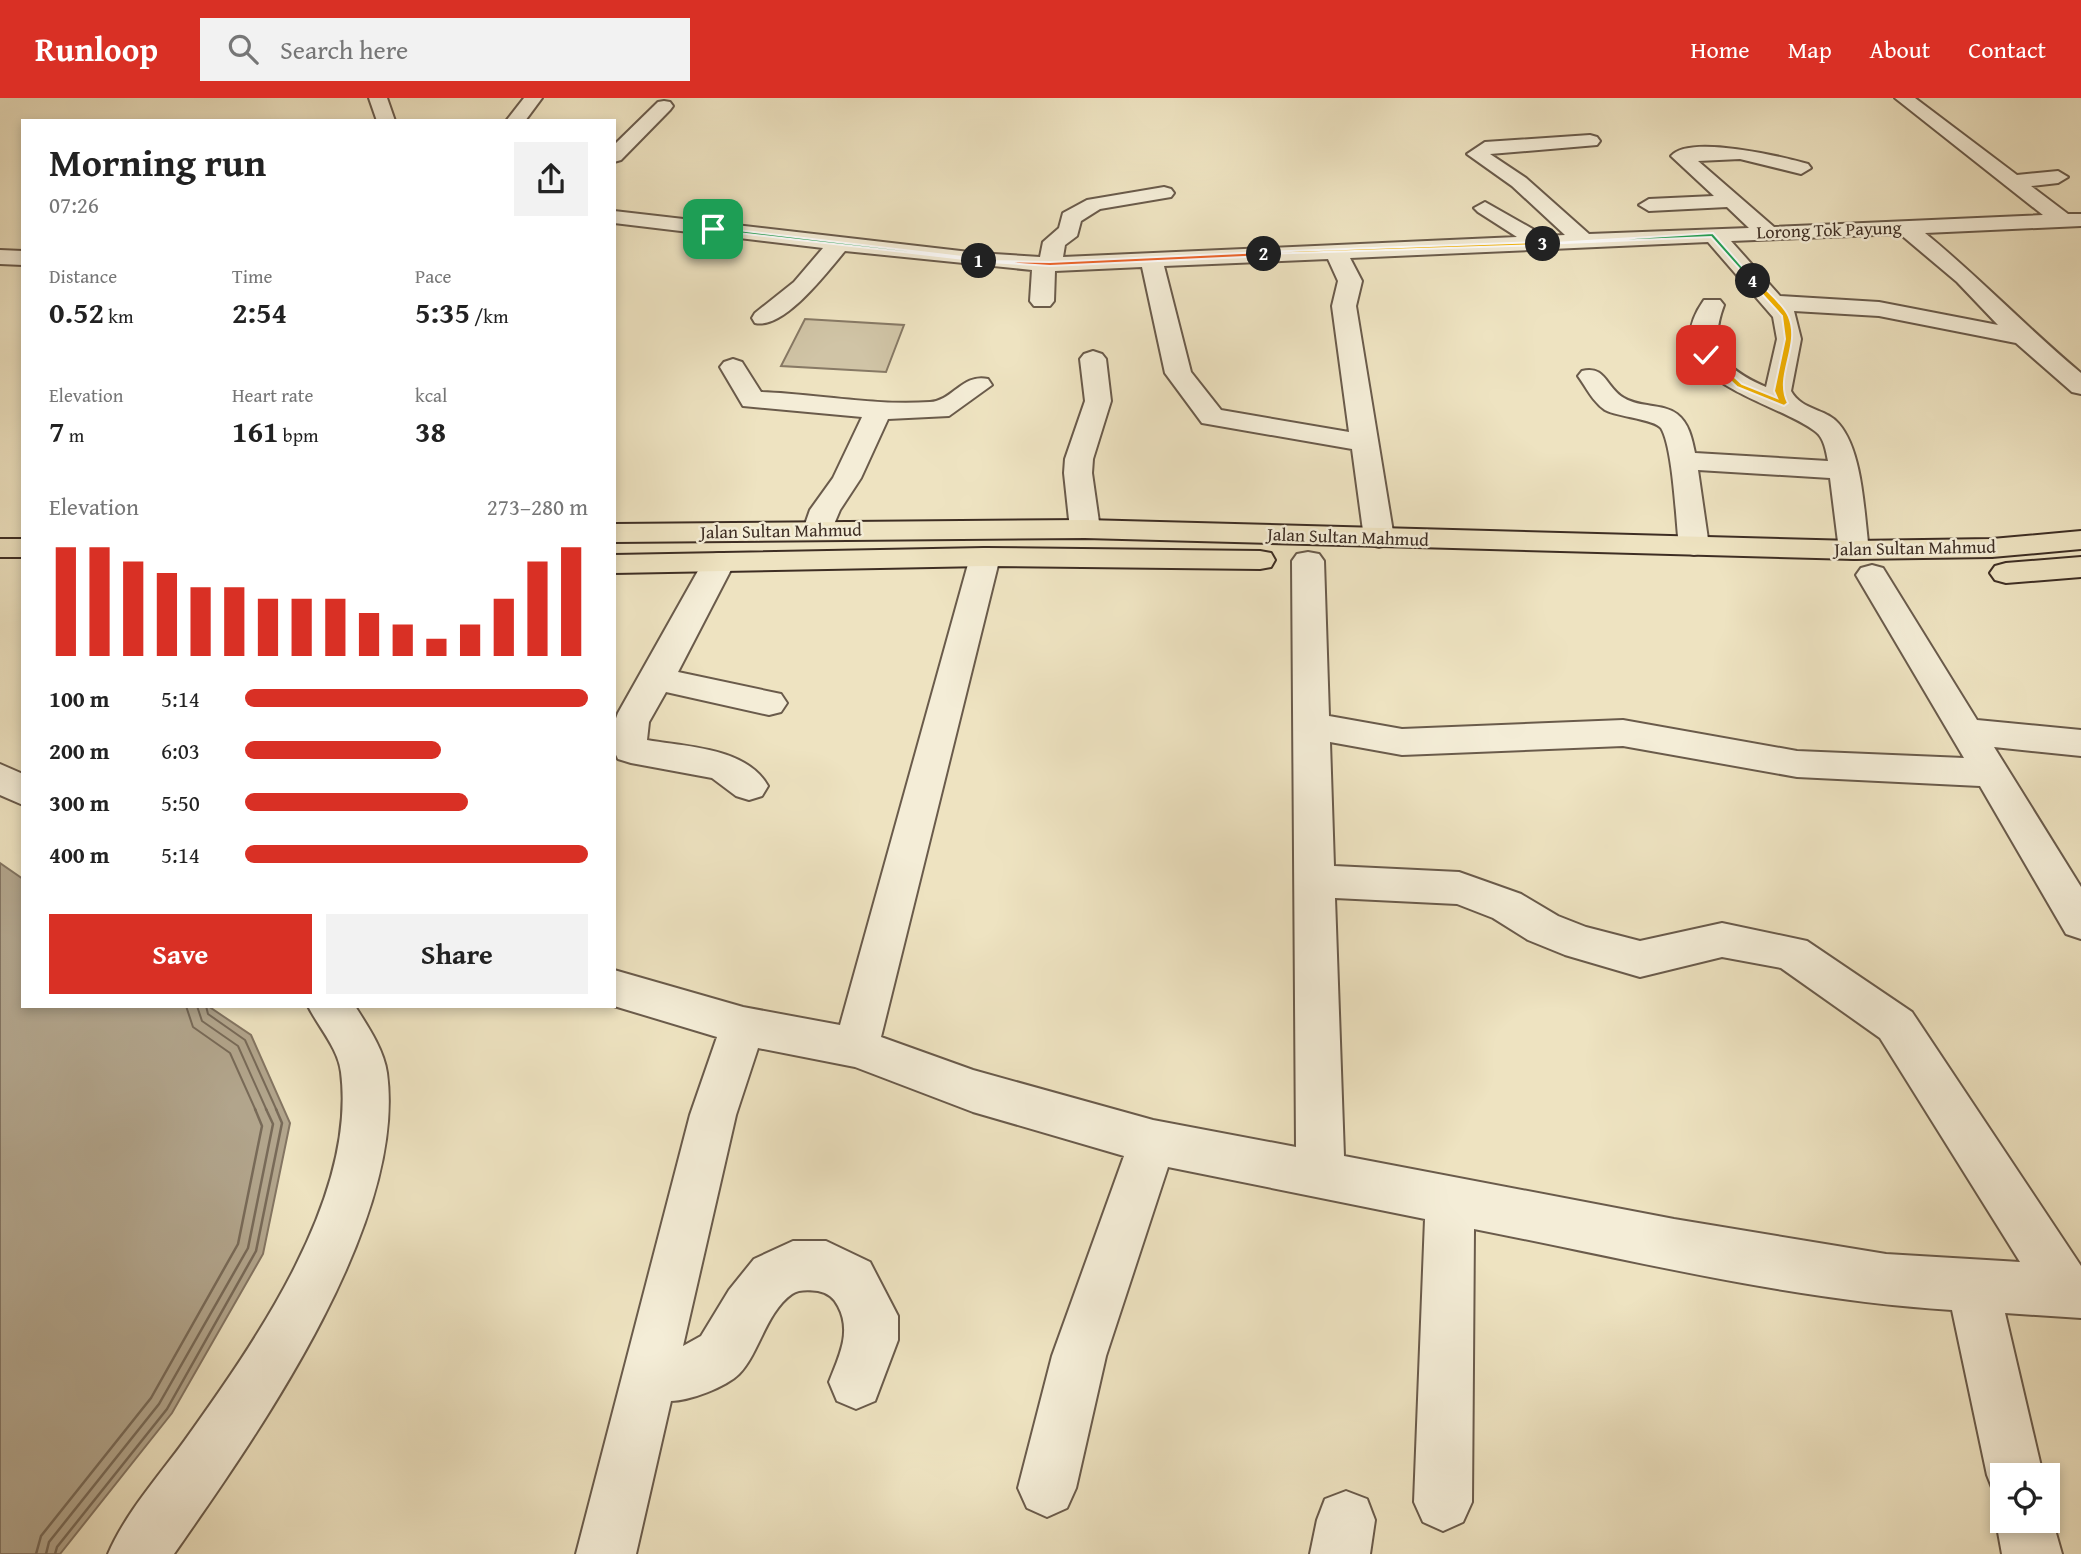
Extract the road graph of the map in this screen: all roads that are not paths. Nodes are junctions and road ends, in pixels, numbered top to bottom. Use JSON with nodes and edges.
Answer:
{"nodes":[{"id":1,"x":378,"y":98,"type":"edge"},
{"id":2,"x":533,"y":98,"type":"edge"},
{"id":3,"x":1904,"y":98,"type":"edge"},
{"id":4,"x":664,"y":106,"type":"dead end"},
{"id":5,"x":385,"y":119,"type":"edge"},
{"id":6,"x":516,"y":119,"type":"edge"},
{"id":7,"x":1590,"y":141,"type":"dead end"},
{"id":8,"x":616,"y":154,"type":"edge"},
{"id":9,"x":1801,"y":168,"type":"dead end"},
{"id":10,"x":2059,"y":177,"type":"dead end"},
{"id":11,"x":2011,"y":182,"type":"junction"},
{"id":12,"x":1164,"y":193,"type":"dead end"},
{"id":13,"x":1734,"y":203,"type":"junction"},
{"id":14,"x":1766,"y":204,"type":"dead end"},
{"id":15,"x":1649,"y":205,"type":"dead end"},
{"id":16,"x":1485,"y":208,"type":"dead end"},
{"id":17,"x":616,"y":217,"type":"edge"},
{"id":18,"x":2067,"y":220,"type":"edge"},
{"id":19,"x":1904,"y":227,"type":"junction"},
{"id":20,"x":1315,"y":228,"type":"dead end"},
{"id":21,"x":1767,"y":232,"type":"junction"},
{"id":22,"x":1713,"y":235,"type":"junction"},
{"id":23,"x":2081,"y":239,"type":"edge"},
{"id":24,"x":1586,"y":243,"type":"junction"},
{"id":25,"x":839,"y":244,"type":"junction"},
{"id":26,"x":1542,"y":244,"type":"junction"},
{"id":27,"x":1332,"y":251,"type":"junction"},
{"id":28,"x":0,"y":257,"type":"edge"},
{"id":29,"x":21,"y":258,"type":"edge"},
{"id":30,"x":1151,"y":259,"type":"junction"},
{"id":31,"x":1047,"y":264,"type":"junction"},
{"id":32,"x":1042,"y":301,"type":"dead end"},
{"id":33,"x":1776,"y":303,"type":"junction"},
{"id":34,"x":1712,"y":305,"type":"dead end"},
{"id":35,"x":764,"y":318,"type":"dead end"},
{"id":36,"x":2029,"y":341,"type":"junction"},
{"id":37,"x":2081,"y":350,"type":"edge"},
{"id":38,"x":1093,"y":359,"type":"dead end"},
{"id":39,"x":733,"y":367,"type":"dead end"},
{"id":40,"x":1591,"y":376,"type":"dead end"},
{"id":41,"x":979,"y":385,"type":"dead end"},
{"id":42,"x":2081,"y":386,"type":"edge"},
{"id":43,"x":1784,"y":403,"type":"junction"},
{"id":44,"x":878,"y":411,"type":"junction"},
{"id":45,"x":1365,"y":443,"type":"junction"},
{"id":46,"x":1683,"y":461,"type":"junction"},
{"id":47,"x":1843,"y":470,"type":"junction"},
{"id":48,"x":1085,"y":529,"type":"junction"},
{"id":49,"x":818,"y":530,"type":"junction"},
{"id":50,"x":616,"y":533,"type":"edge"},
{"id":51,"x":1379,"y":538,"type":"junction"},
{"id":52,"x":2081,"y":540,"type":"edge"},
{"id":53,"x":1694,"y":546,"type":"junction"},
{"id":54,"x":0,"y":548,"type":"edge"},
{"id":55,"x":21,"y":548,"type":"edge"},
{"id":56,"x":985,"y":557,"type":"junction"},
{"id":57,"x":1308,"y":561,"type":"junction"},
{"id":58,"x":719,"y":562,"type":"junction"},
{"id":59,"x":1863,"y":562,"type":"junction"},
{"id":60,"x":616,"y":564,"type":"edge"},
{"id":61,"x":2081,"y":568,"type":"edge"},
{"id":62,"x":0,"y":574,"type":"edge"},
{"id":63,"x":21,"y":574,"type":"edge"},
{"id":64,"x":657,"y":679,"type":"junction"},
{"id":65,"x":769,"y":703,"type":"dead end"},
{"id":66,"x":1312,"y":726,"type":"junction"},
{"id":67,"x":1966,"y":731,"type":"junction"},
{"id":68,"x":2081,"y":743,"type":"edge"},
{"id":69,"x":1991,"y":773,"type":"junction"},
{"id":70,"x":0,"y":778,"type":"edge"},
{"id":71,"x":749,"y":786,"type":"dead end"},
{"id":72,"x":21,"y":790,"type":"edge"},
{"id":73,"x":1314,"y":881,"type":"junction"},
{"id":74,"x":2081,"y":922,"type":"edge"},
{"id":75,"x":616,"y":989,"type":"edge"},
{"id":76,"x":331,"y":1008,"type":"edge"},
{"id":77,"x":743,"y":1026,"type":"junction"},
{"id":78,"x":856,"y":1048,"type":"junction"},
{"id":79,"x":1153,"y":1142,"type":"junction"},
{"id":80,"x":1320,"y":1173,"type":"junction"},
{"id":81,"x":1450,"y":1199,"type":"junction"},
{"id":82,"x":1972,"y":1284,"type":"junction"},
{"id":83,"x":2074,"y":1292,"type":"edge"},
{"id":84,"x":651,"y":1374,"type":"junction"},
{"id":85,"x":856,"y":1382,"type":"dead end"},
{"id":86,"x":2012,"y":1463,"type":"edge"},
{"id":87,"x":1047,"y":1489,"type":"dead end"},
{"id":88,"x":1443,"y":1502,"type":"dead end"},
{"id":89,"x":2028,"y":1533,"type":"edge"},
{"id":90,"x":138,"y":1554,"type":"edge"},
{"id":91,"x":606,"y":1554,"type":"edge"},
{"id":92,"x":2032,"y":1554,"type":"edge"}],
"edges":[{"from":1,"to":5,"type":"street"},
{"from":2,"to":6,"type":"street"},
{"from":3,"to":11,"type":"street"},
{"from":4,"to":8,"type":"street"},
{"from":7,"to":24,"type":"street"},
{"from":9,"to":13,"type":"street"},
{"from":10,"to":11,"type":"street"},
{"from":11,"to":18,"type":"street"},
{"from":12,"to":31,"type":"street"},
{"from":13,"to":14,"type":"street"},
{"from":13,"to":15,"type":"street"},
{"from":13,"to":21,"type":"street"},
{"from":16,"to":26,"type":"street"},
{"from":17,"to":25,"type":"street","name":"Lorong Tok Payung"},
{"from":18,"to":19,"type":"street","name":"Lorong Tok Payung"},
{"from":18,"to":23,"type":"street"},
{"from":19,"to":21,"type":"street","name":"Lorong Tok Payung"},
{"from":19,"to":36,"type":"street"},
{"from":20,"to":27,"type":"street"},
{"from":21,"to":22,"type":"street","name":"Lorong Tok Payung"},
{"from":22,"to":24,"type":"street","name":"Lorong Tok Payung"},
{"from":22,"to":33,"type":"street"},
{"from":24,"to":26,"type":"street","name":"Lorong Tok Payung"},
{"from":25,"to":31,"type":"street","name":"Lorong Tok Payung"},
{"from":25,"to":35,"type":"street"},
{"from":26,"to":27,"type":"street","name":"Lorong Tok Payung"},
{"from":27,"to":30,"type":"street","name":"Lorong Tok Payung"},
{"from":27,"to":45,"type":"street"},
{"from":28,"to":29,"type":"street"},
{"from":30,"to":31,"type":"street","name":"Lorong Tok Payung"},
{"from":30,"to":45,"type":"street"},
{"from":31,"to":32,"type":"street"},
{"from":33,"to":36,"type":"street"},
{"from":33,"to":43,"type":"street"},
{"from":34,"to":43,"type":"street"},
{"from":36,"to":37,"type":"street"},
{"from":36,"to":42,"type":"street"},
{"from":38,"to":48,"type":"street"},
{"from":39,"to":44,"type":"street"},
{"from":40,"to":46,"type":"street"},
{"from":41,"to":44,"type":"street"},
{"from":43,"to":47,"type":"street"},
{"from":44,"to":49,"type":"street"},
{"from":45,"to":51,"type":"street"},
{"from":46,"to":47,"type":"street"},
{"from":46,"to":53,"type":"street"},
{"from":47,"to":59,"type":"street"},
{"from":48,"to":49,"type":"highway","name":"Jalan Sultan Mahmud"},
{"from":48,"to":51,"type":"highway","name":"Jalan Sultan Mahmud"},
{"from":49,"to":50,"type":"highway","name":"Jalan Sultan Mahmud"},
{"from":51,"to":53,"type":"highway","name":"Jalan Sultan Mahmud"},
{"from":52,"to":59,"type":"highway","name":"Jalan Sultan Mahmud"},
{"from":53,"to":59,"type":"highway","name":"Jalan Sultan Mahmud"},
{"from":54,"to":55,"type":"highway"},
{"from":56,"to":57,"type":"highway","name":"Jalan Sultan Mahmud"},
{"from":56,"to":58,"type":"highway","name":"Jalan Sultan Mahmud"},
{"from":56,"to":78,"type":"street"},
{"from":57,"to":59,"type":"highway","name":"Jalan Sultan Mahmud"},
{"from":57,"to":66,"type":"street"},
{"from":58,"to":60,"type":"highway","name":"Jalan Sultan Mahmud"},
{"from":58,"to":64,"type":"street"},
{"from":59,"to":61,"type":"highway","name":"Jalan Sultan Mahmud"},
{"from":59,"to":67,"type":"street"},
{"from":62,"to":63,"type":"highway"},
{"from":64,"to":65,"type":"street"},
{"from":64,"to":71,"type":"street"},
{"from":66,"to":69,"type":"street"},
{"from":66,"to":73,"type":"street"},
{"from":67,"to":68,"type":"street"},
{"from":67,"to":69,"type":"street"},
{"from":69,"to":74,"type":"street"},
{"from":70,"to":72,"type":"street"},
{"from":73,"to":80,"type":"street"},
{"from":73,"to":83,"type":"street"},
{"from":75,"to":77,"type":"street"},
{"from":76,"to":90,"type":"street"},
{"from":77,"to":78,"type":"street"},
{"from":77,"to":84,"type":"street"},
{"from":78,"to":79,"type":"street"},
{"from":79,"to":80,"type":"street"},
{"from":79,"to":87,"type":"street"},
{"from":80,"to":81,"type":"street"},
{"from":81,"to":82,"type":"street"},
{"from":81,"to":88,"type":"street"},
{"from":82,"to":83,"type":"street"},
{"from":82,"to":86,"type":"street"},
{"from":84,"to":85,"type":"street"},
{"from":84,"to":91,"type":"street"},
{"from":89,"to":92,"type":"street"}]}
